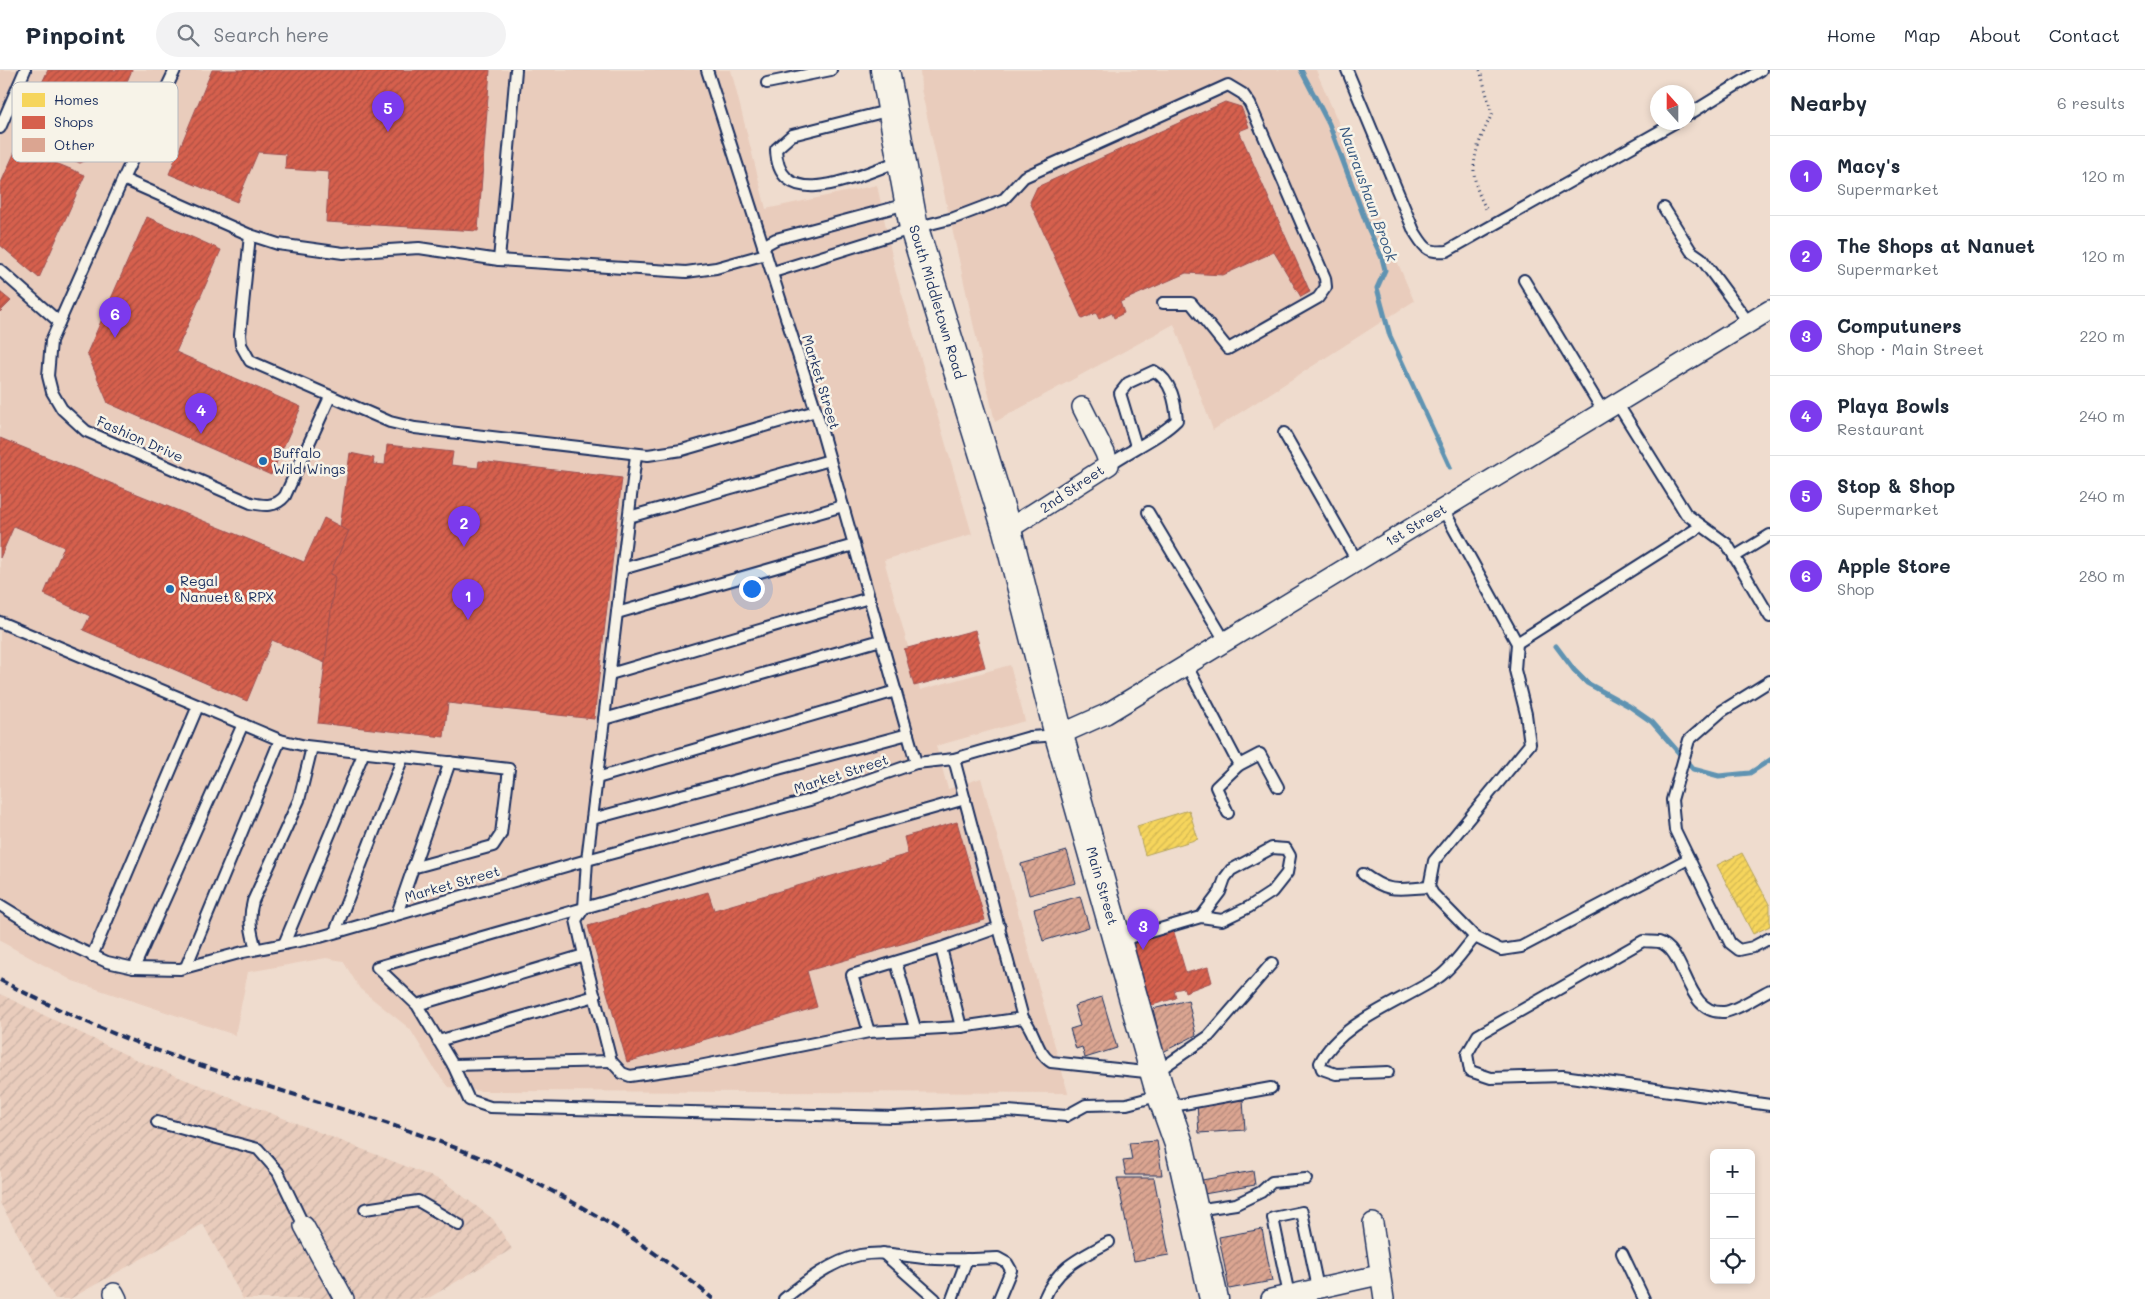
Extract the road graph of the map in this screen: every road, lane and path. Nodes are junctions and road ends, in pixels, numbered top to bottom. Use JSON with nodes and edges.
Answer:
{"nodes":[{"id":1,"x":25,"y":70,"type":"edge"},
{"id":2,"x":175,"y":70,"type":"edge"},
{"id":3,"x":516,"y":70,"type":"edge"},
{"id":4,"x":706,"y":70,"type":"edge"},
{"id":5,"x":831,"y":70,"type":"edge"},
{"id":6,"x":885,"y":70,"type":"edge"},
{"id":7,"x":1347,"y":70,"type":"edge"},
{"id":8,"x":1480,"y":70,"type":"edge"},
{"id":9,"x":1761,"y":70,"type":"edge"},
{"id":10,"x":20,"y":82,"type":"edge"},
{"id":11,"x":169,"y":82,"type":"edge"},
{"id":12,"x":767,"y":83,"type":"dead end"},
{"id":13,"x":12,"y":100,"type":"edge"},
{"id":14,"x":891,"y":110,"type":"junction"},
{"id":15,"x":1695,"y":111,"type":"edge"},
{"id":16,"x":0,"y":128,"type":"edge"},
{"id":17,"x":1662,"y":130,"type":"edge"},
{"id":18,"x":900,"y":161,"type":"junction"},
{"id":19,"x":131,"y":162,"type":"edge"},
{"id":20,"x":123,"y":178,"type":"junction"},
{"id":21,"x":1664,"y":208,"type":"dead end"},
{"id":22,"x":1488,"y":212,"type":"dead end"},
{"id":23,"x":911,"y":216,"type":"junction"},
{"id":24,"x":250,"y":236,"type":"junction"},
{"id":25,"x":764,"y":250,"type":"junction"},
{"id":26,"x":499,"y":260,"type":"junction"},
{"id":27,"x":0,"y":270,"type":"edge"},
{"id":28,"x":773,"y":272,"type":"junction"},
{"id":29,"x":1524,"y":280,"type":"dead end"},
{"id":30,"x":1163,"y":303,"type":"dead end"},
{"id":31,"x":1770,"y":310,"type":"edge"},
{"id":32,"x":60,"y":322,"type":"junction"},
{"id":33,"x":1749,"y":323,"type":"junction"},
{"id":34,"x":330,"y":397,"type":"junction"},
{"id":35,"x":1082,"y":407,"type":"dead end"},
{"id":36,"x":1610,"y":407,"type":"junction"},
{"id":37,"x":816,"y":411,"type":"junction"},
{"id":38,"x":1284,"y":432,"type":"dead end"},
{"id":39,"x":1136,"y":446,"type":"junction"},
{"id":40,"x":636,"y":455,"type":"junction"},
{"id":41,"x":830,"y":460,"type":"junction"},
{"id":42,"x":1109,"y":465,"type":"junction"},
{"id":43,"x":843,"y":506,"type":"junction"},
{"id":44,"x":1442,"y":509,"type":"junction"},
{"id":45,"x":1148,"y":512,"type":"dead end"},
{"id":46,"x":628,"y":517,"type":"junction"},
{"id":47,"x":1702,"y":526,"type":"junction"},
{"id":48,"x":1007,"y":530,"type":"junction"},
{"id":49,"x":1770,"y":534,"type":"edge"},
{"id":50,"x":854,"y":546,"type":"junction"},
{"id":51,"x":1734,"y":557,"type":"junction"},
{"id":52,"x":1357,"y":561,"type":"junction"},
{"id":53,"x":622,"y":569,"type":"junction"},
{"id":54,"x":869,"y":598,"type":"junction"},
{"id":55,"x":617,"y":613,"type":"junction"},
{"id":56,"x":1770,"y":616,"type":"edge"},
{"id":57,"x":0,"y":622,"type":"edge"},
{"id":58,"x":881,"y":640,"type":"junction"},
{"id":59,"x":1225,"y":641,"type":"junction"},
{"id":60,"x":1517,"y":643,"type":"junction"},
{"id":61,"x":1186,"y":664,"type":"junction"},
{"id":62,"x":610,"y":674,"type":"junction"},
{"id":63,"x":1770,"y":681,"type":"edge"},
{"id":64,"x":896,"y":691,"type":"junction"},
{"id":65,"x":198,"y":706,"type":"junction"},
{"id":66,"x":604,"y":719,"type":"junction"},
{"id":67,"x":243,"y":724,"type":"junction"},
{"id":68,"x":908,"y":734,"type":"junction"},
{"id":69,"x":1060,"y":735,"type":"junction"},
{"id":70,"x":280,"y":740,"type":"junction"},
{"id":71,"x":312,"y":747,"type":"junction"},
{"id":72,"x":364,"y":752,"type":"junction"},
{"id":73,"x":403,"y":756,"type":"junction"},
{"id":74,"x":954,"y":759,"type":"junction"},
{"id":75,"x":450,"y":762,"type":"junction"},
{"id":76,"x":916,"y":763,"type":"junction"},
{"id":77,"x":1238,"y":765,"type":"junction"},
{"id":78,"x":597,"y":778,"type":"junction"},
{"id":79,"x":1278,"y":787,"type":"dead end"},
{"id":80,"x":965,"y":799,"type":"junction"},
{"id":81,"x":1228,"y":813,"type":"dead end"},
{"id":82,"x":592,"y":819,"type":"junction"},
{"id":83,"x":1688,"y":859,"type":"junction"},
{"id":84,"x":587,"y":860,"type":"junction"},
{"id":85,"x":412,"y":868,"type":"junction"},
{"id":86,"x":1363,"y":874,"type":"dead end"},
{"id":87,"x":1430,"y":887,"type":"junction"},
{"id":88,"x":0,"y":906,"type":"edge"},
{"id":89,"x":584,"y":908,"type":"junction"},
{"id":90,"x":397,"y":914,"type":"junction"},
{"id":91,"x":1201,"y":917,"type":"junction"},
{"id":92,"x":1000,"y":927,"type":"junction"},
{"id":93,"x":335,"y":932,"type":"junction"},
{"id":94,"x":1475,"y":937,"type":"junction"},
{"id":95,"x":1770,"y":938,"type":"edge"},
{"id":96,"x":1118,"y":942,"type":"junction"},
{"id":97,"x":284,"y":944,"type":"junction"},
{"id":98,"x":941,"y":948,"type":"junction"},
{"id":99,"x":256,"y":949,"type":"junction"},
{"id":100,"x":584,"y":955,"type":"junction"},
{"id":101,"x":92,"y":956,"type":"junction"},
{"id":102,"x":896,"y":962,"type":"junction"},
{"id":103,"x":1272,"y":963,"type":"dead end"},
{"id":104,"x":186,"y":967,"type":"junction"},
{"id":105,"x":134,"y":968,"type":"junction"},
{"id":106,"x":1770,"y":990,"type":"edge"},
{"id":107,"x":595,"y":996,"type":"junction"},
{"id":108,"x":417,"y":1005,"type":"junction"},
{"id":109,"x":1023,"y":1018,"type":"junction"},
{"id":110,"x":961,"y":1027,"type":"junction"},
{"id":111,"x":915,"y":1028,"type":"junction"},
{"id":112,"x":869,"y":1032,"type":"junction"},
{"id":113,"x":438,"y":1040,"type":"junction"},
{"id":114,"x":611,"y":1061,"type":"junction"},
{"id":115,"x":453,"y":1065,"type":"junction"},
{"id":116,"x":1388,"y":1072,"type":"dead end"},
{"id":117,"x":1271,"y":1088,"type":"dead end"},
{"id":118,"x":1161,"y":1092,"type":"junction"},
{"id":119,"x":1770,"y":1105,"type":"edge"},
{"id":120,"x":157,"y":1122,"type":"dead end"},
{"id":121,"x":1306,"y":1179,"type":"dead end"},
{"id":122,"x":365,"y":1209,"type":"dead end"},
{"id":123,"x":1195,"y":1211,"type":"junction"},
{"id":124,"x":1373,"y":1222,"type":"dead end"},
{"id":125,"x":459,"y":1225,"type":"dead end"},
{"id":126,"x":304,"y":1226,"type":"joint"},
{"id":127,"x":1109,"y":1242,"type":"dead end"},
{"id":128,"x":883,"y":1253,"type":"junction"},
{"id":129,"x":1622,"y":1253,"type":"dead end"},
{"id":130,"x":967,"y":1259,"type":"junction"},
{"id":131,"x":1380,"y":1275,"type":"junction"},
{"id":132,"x":1318,"y":1288,"type":"junction"},
{"id":133,"x":1280,"y":1297,"type":"edge"},
{"id":134,"x":344,"y":1299,"type":"edge"},
{"id":135,"x":784,"y":1299,"type":"edge"},
{"id":136,"x":935,"y":1299,"type":"edge"},
{"id":137,"x":952,"y":1299,"type":"edge"},
{"id":138,"x":999,"y":1299,"type":"edge"},
{"id":139,"x":1044,"y":1299,"type":"edge"},
{"id":140,"x":1214,"y":1299,"type":"edge"},
{"id":141,"x":1384,"y":1299,"type":"edge"},
{"id":142,"x":1644,"y":1299,"type":"edge"}],
"edges":[{"from":1,"to":10,"type":"lane"},
{"from":2,"to":11,"type":"lane","name":"Fashion Drive"},
{"from":3,"to":26,"type":"lane"},
{"from":4,"to":25,"type":"lane","name":"Market Street"},
{"from":5,"to":12,"type":"lane"},
{"from":6,"to":14,"type":"street","name":"South Middletown Road"},
{"from":7,"to":17,"type":"lane"},
{"from":8,"to":22,"type":"path"},
{"from":9,"to":15,"type":"lane"},
{"from":13,"to":16,"type":"lane"},
{"from":14,"to":18,"type":"street","name":"South Middletown Road"},
{"from":14,"to":18,"type":"lane"},
{"from":18,"to":23,"type":"street","name":"South Middletown Road"},
{"from":19,"to":20,"type":"lane","name":"Fashion Drive"},
{"from":20,"to":24,"type":"lane"},
{"from":20,"to":32,"type":"lane","name":"Fashion Drive"},
{"from":21,"to":33,"type":"lane"},
{"from":23,"to":25,"type":"lane"},
{"from":23,"to":28,"type":"lane"},
{"from":23,"to":30,"type":"lane"},
{"from":23,"to":48,"type":"street","name":"South Middletown Road"},
{"from":24,"to":26,"type":"lane"},
{"from":24,"to":34,"type":"lane"},
{"from":25,"to":26,"type":"lane"},
{"from":25,"to":28,"type":"lane","name":"Market Street"},
{"from":27,"to":32,"type":"lane"},
{"from":28,"to":37,"type":"lane","name":"Market Street"},
{"from":29,"to":36,"type":"lane"},
{"from":31,"to":33,"type":"street","name":"1st Street"},
{"from":32,"to":34,"type":"lane","name":"Fashion Drive"},
{"from":33,"to":36,"type":"street","name":"1st Street"},
{"from":34,"to":40,"type":"lane"},
{"from":35,"to":42,"type":"street","name":"2nd Street"},
{"from":36,"to":44,"type":"street","name":"1st Street"},
{"from":36,"to":47,"type":"lane"},
{"from":37,"to":40,"type":"lane"},
{"from":37,"to":41,"type":"lane","name":"Market Street"},
{"from":38,"to":52,"type":"lane"},
{"from":39,"to":39,"type":"lane"},
{"from":39,"to":42,"type":"lane"},
{"from":40,"to":46,"type":"lane"},
{"from":41,"to":43,"type":"lane","name":"Market Street"},
{"from":41,"to":46,"type":"lane"},
{"from":42,"to":48,"type":"street","name":"2nd Street"},
{"from":43,"to":50,"type":"lane","name":"Market Street"},
{"from":43,"to":53,"type":"lane"},
{"from":44,"to":52,"type":"street","name":"1st Street"},
{"from":44,"to":60,"type":"lane"},
{"from":45,"to":59,"type":"lane"},
{"from":46,"to":53,"type":"lane"},
{"from":47,"to":51,"type":"lane"},
{"from":47,"to":60,"type":"lane"},
{"from":48,"to":69,"type":"street","name":"Main Street"},
{"from":49,"to":51,"type":"lane"},
{"from":50,"to":54,"type":"lane","name":"Market Street"},
{"from":50,"to":55,"type":"lane"},
{"from":51,"to":56,"type":"lane"},
{"from":52,"to":59,"type":"street","name":"1st Street"},
{"from":53,"to":55,"type":"lane"},
{"from":54,"to":58,"type":"lane","name":"Market Street"},
{"from":54,"to":62,"type":"lane"},
{"from":55,"to":62,"type":"lane"},
{"from":57,"to":65,"type":"lane"},
{"from":58,"to":64,"type":"lane","name":"Market Street"},
{"from":58,"to":66,"type":"lane"},
{"from":59,"to":61,"type":"street","name":"1st Street"},
{"from":60,"to":87,"type":"lane"},
{"from":61,"to":69,"type":"street","name":"1st Street"},
{"from":61,"to":77,"type":"lane"},
{"from":62,"to":66,"type":"lane"},
{"from":63,"to":83,"type":"lane"},
{"from":64,"to":68,"type":"lane","name":"Market Street"},
{"from":64,"to":78,"type":"lane"},
{"from":65,"to":67,"type":"lane"},
{"from":65,"to":101,"type":"lane"},
{"from":66,"to":78,"type":"lane"},
{"from":67,"to":70,"type":"lane"},
{"from":67,"to":105,"type":"lane"},
{"from":68,"to":76,"type":"lane","name":"Market Street"},
{"from":68,"to":82,"type":"lane"},
{"from":69,"to":74,"type":"lane","name":"Market Street"},
{"from":69,"to":96,"type":"street","name":"Main Street"},
{"from":70,"to":71,"type":"lane"},
{"from":70,"to":104,"type":"lane"},
{"from":71,"to":72,"type":"lane"},
{"from":71,"to":99,"type":"lane"},
{"from":72,"to":73,"type":"lane"},
{"from":72,"to":97,"type":"lane"},
{"from":73,"to":75,"type":"lane"},
{"from":73,"to":93,"type":"lane"},
{"from":74,"to":76,"type":"lane","name":"Market Street"},
{"from":74,"to":80,"type":"lane"},
{"from":75,"to":85,"type":"lane"},
{"from":75,"to":85,"type":"lane"},
{"from":76,"to":84,"type":"lane","name":"Market Street"},
{"from":77,"to":79,"type":"lane"},
{"from":77,"to":81,"type":"lane"},
{"from":78,"to":82,"type":"lane"},
{"from":80,"to":89,"type":"lane"},
{"from":80,"to":92,"type":"lane"},
{"from":82,"to":84,"type":"lane"},
{"from":83,"to":94,"type":"lane"},
{"from":83,"to":95,"type":"lane"},
{"from":84,"to":89,"type":"lane"},
{"from":84,"to":90,"type":"lane","name":"Market Street"},
{"from":85,"to":90,"type":"lane"},
{"from":86,"to":87,"type":"lane"},
{"from":87,"to":94,"type":"lane"},
{"from":88,"to":101,"type":"lane","name":"Market Street"},
{"from":89,"to":100,"type":"lane"},
{"from":89,"to":108,"type":"lane"},
{"from":90,"to":93,"type":"lane","name":"Market Street"},
{"from":91,"to":91,"type":"lane"},
{"from":91,"to":96,"type":"lane"},
{"from":92,"to":98,"type":"lane"},
{"from":92,"to":109,"type":"lane"},
{"from":93,"to":97,"type":"lane","name":"Market Street"},
{"from":94,"to":116,"type":"lane"},
{"from":96,"to":118,"type":"street","name":"Main Street"},
{"from":97,"to":99,"type":"lane","name":"Market Street"},
{"from":98,"to":102,"type":"lane"},
{"from":98,"to":110,"type":"lane"},
{"from":99,"to":104,"type":"lane","name":"Market Street"},
{"from":100,"to":107,"type":"lane"},
{"from":100,"to":108,"type":"lane"},
{"from":101,"to":105,"type":"lane","name":"Market Street"},
{"from":102,"to":111,"type":"lane"},
{"from":102,"to":112,"type":"lane"},
{"from":103,"to":118,"type":"lane"},
{"from":104,"to":105,"type":"lane","name":"Market Street"},
{"from":106,"to":119,"type":"lane"},
{"from":107,"to":113,"type":"lane"},
{"from":107,"to":114,"type":"lane"},
{"from":108,"to":113,"type":"lane"},
{"from":109,"to":110,"type":"lane"},
{"from":109,"to":118,"type":"lane"},
{"from":110,"to":111,"type":"lane"},
{"from":111,"to":112,"type":"lane"},
{"from":112,"to":114,"type":"lane"},
{"from":113,"to":115,"type":"lane"},
{"from":114,"to":115,"type":"lane"},
{"from":115,"to":118,"type":"lane"},
{"from":117,"to":118,"type":"lane"},
{"from":118,"to":123,"type":"street","name":"Main Street"},
{"from":120,"to":126,"type":"lane"},
{"from":121,"to":123,"type":"lane"},
{"from":122,"to":125,"type":"lane"},
{"from":123,"to":140,"type":"street","name":"Main Street"},
{"from":124,"to":131,"type":"street"},
{"from":126,"to":134,"type":"street"},
{"from":127,"to":139,"type":"lane"},
{"from":128,"to":130,"type":"lane"},
{"from":128,"to":135,"type":"lane"},
{"from":128,"to":136,"type":"lane"},
{"from":129,"to":142,"type":"lane"},
{"from":130,"to":137,"type":"lane"},
{"from":130,"to":138,"type":"lane"},
{"from":131,"to":132,"type":"street"},
{"from":131,"to":141,"type":"street"},
{"from":132,"to":133,"type":"street"},
{"from":132,"to":133,"type":"lane"}]}
